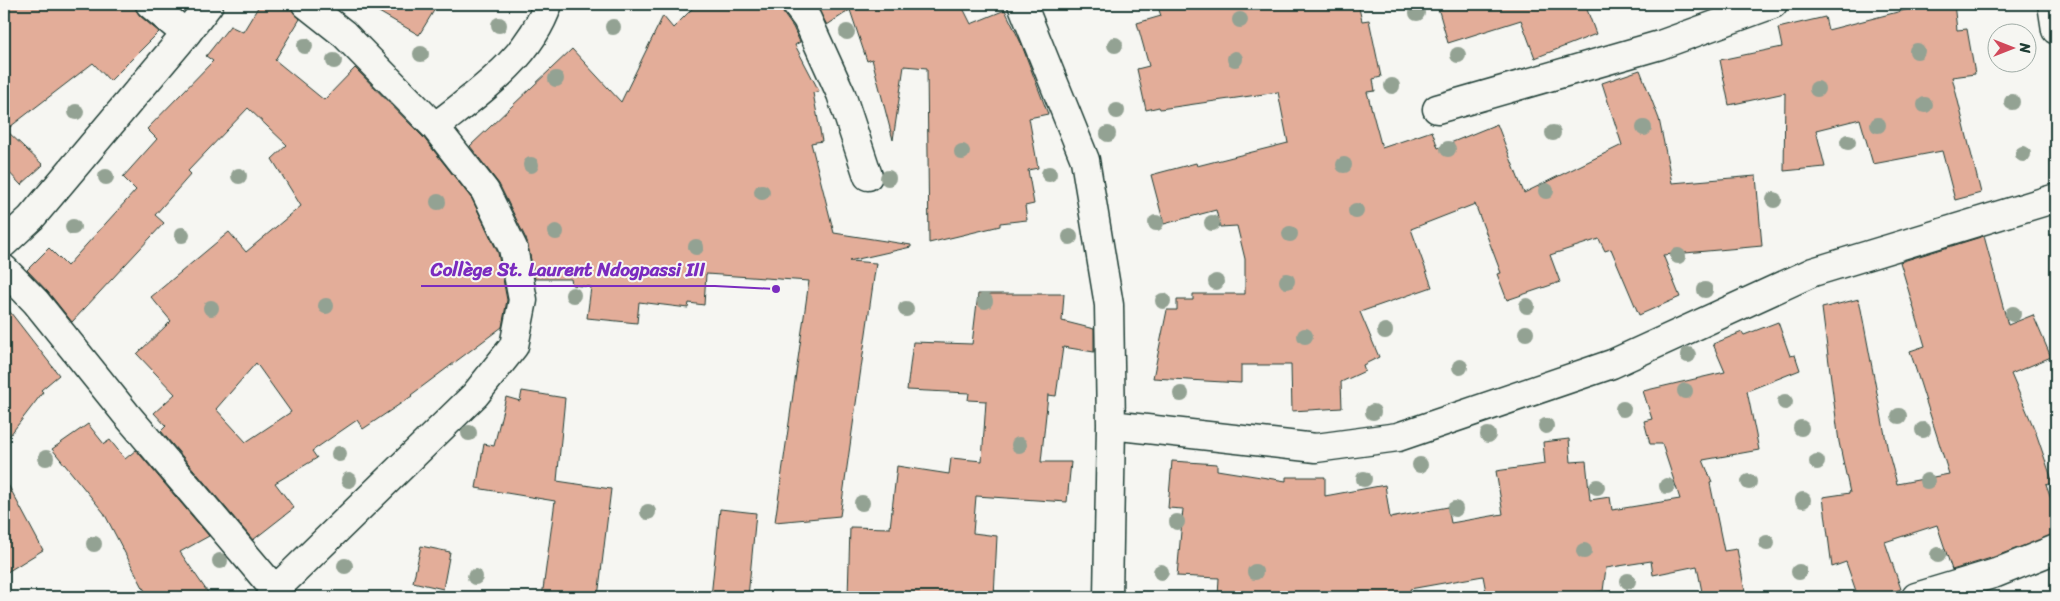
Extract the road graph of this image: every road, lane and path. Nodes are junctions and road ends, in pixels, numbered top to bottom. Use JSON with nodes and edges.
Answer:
{"nodes":[{"id":1,"x":150,"y":4,"type":"edge"},
{"id":2,"x":210,"y":4,"type":"edge"},
{"id":3,"x":306,"y":4,"type":"edge"},
{"id":4,"x":548,"y":4,"type":"edge"},
{"id":5,"x":796,"y":4,"type":"edge"},
{"id":6,"x":1022,"y":4,"type":"edge"},
{"id":7,"x":1773,"y":4,"type":"edge"},
{"id":8,"x":2052,"y":4,"type":"edge"},
{"id":9,"x":2056,"y":30,"type":"edge"},
{"id":10,"x":186,"y":34,"type":"junction"},
{"id":11,"x":1438,"y":109,"type":"dead end"},
{"id":12,"x":435,"y":127,"type":"junction"},
{"id":13,"x":868,"y":176,"type":"dead end"},
{"id":14,"x":2056,"y":198,"type":"edge"},
{"id":15,"x":4,"y":243,"type":"edge"},
{"id":16,"x":4,"y":269,"type":"edge"},
{"id":17,"x":1111,"y":425,"type":"junction"},
{"id":18,"x":2056,"y":549,"type":"edge"},
{"id":19,"x":272,"y":594,"type":"edge"},
{"id":20,"x":1108,"y":597,"type":"edge"},
{"id":21,"x":1916,"y":597,"type":"edge"}],
"edges":[{"from":1,"to":10,"type":"street"},
{"from":2,"to":10,"type":"street"},
{"from":3,"to":12,"type":"street"},
{"from":4,"to":12,"type":"street"},
{"from":5,"to":13,"type":"street"},
{"from":6,"to":17,"type":"street"},
{"from":7,"to":11,"type":"street"},
{"from":8,"to":9,"type":"street"},
{"from":10,"to":15,"type":"street"},
{"from":12,"to":19,"type":"street"},
{"from":14,"to":17,"type":"street"},
{"from":16,"to":19,"type":"street"},
{"from":17,"to":20,"type":"street"},
{"from":18,"to":21,"type":"street"}]}
